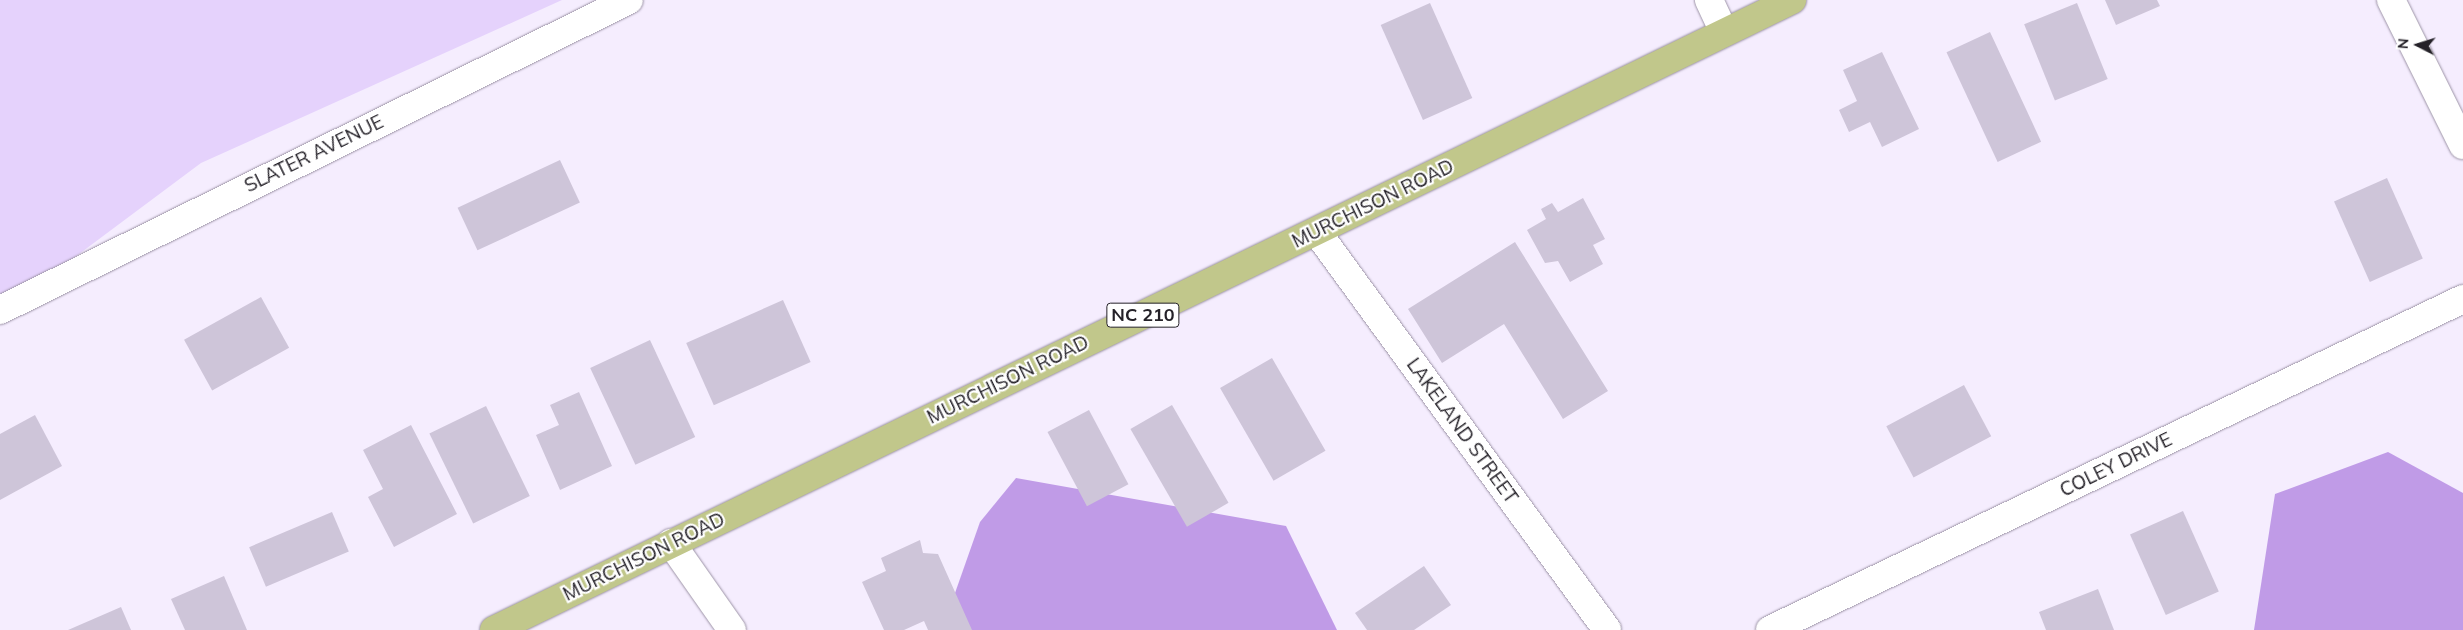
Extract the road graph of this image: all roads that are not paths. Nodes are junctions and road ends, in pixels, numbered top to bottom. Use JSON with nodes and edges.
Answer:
{"nodes":[{"id":1,"x":629,"y":0,"type":"edge"},
{"id":2,"x":1709,"y":0,"type":"edge"},
{"id":3,"x":2392,"y":0,"type":"edge"},
{"id":4,"x":1778,"y":3,"type":"edge"},
{"id":5,"x":1724,"y":32,"type":"junction"},
{"id":6,"x":2463,"y":145,"type":"edge"},
{"id":7,"x":1317,"y":232,"type":"junction"},
{"id":8,"x":2463,"y":299,"type":"edge"},
{"id":9,"x":0,"y":310,"type":"edge"},
{"id":10,"x":670,"y":543,"type":"junction"},
{"id":11,"x":494,"y":630,"type":"edge"},
{"id":12,"x":732,"y":630,"type":"edge"},
{"id":13,"x":1607,"y":630,"type":"edge"},
{"id":14,"x":1770,"y":630,"type":"edge"}],
"edges":[{"from":1,"to":9,"type":"street","name":"SLATER AVENUE"},
{"from":2,"to":5,"type":"street"},
{"from":3,"to":6,"type":"street"},
{"from":4,"to":5,"type":"main road","name":"MURCHISON ROAD","number":"NC 210"},
{"from":5,"to":7,"type":"main road","name":"MURCHISON ROAD","number":"NC 210"},
{"from":7,"to":10,"type":"main road","name":"MURCHISON ROAD","number":"NC 210"},
{"from":7,"to":13,"type":"street","name":"LAKELAND STREET"},
{"from":8,"to":14,"type":"street","name":"COLEY DRIVE"},
{"from":10,"to":11,"type":"main road","name":"MURCHISON ROAD","number":"NC 210"},
{"from":10,"to":12,"type":"street"}]}
